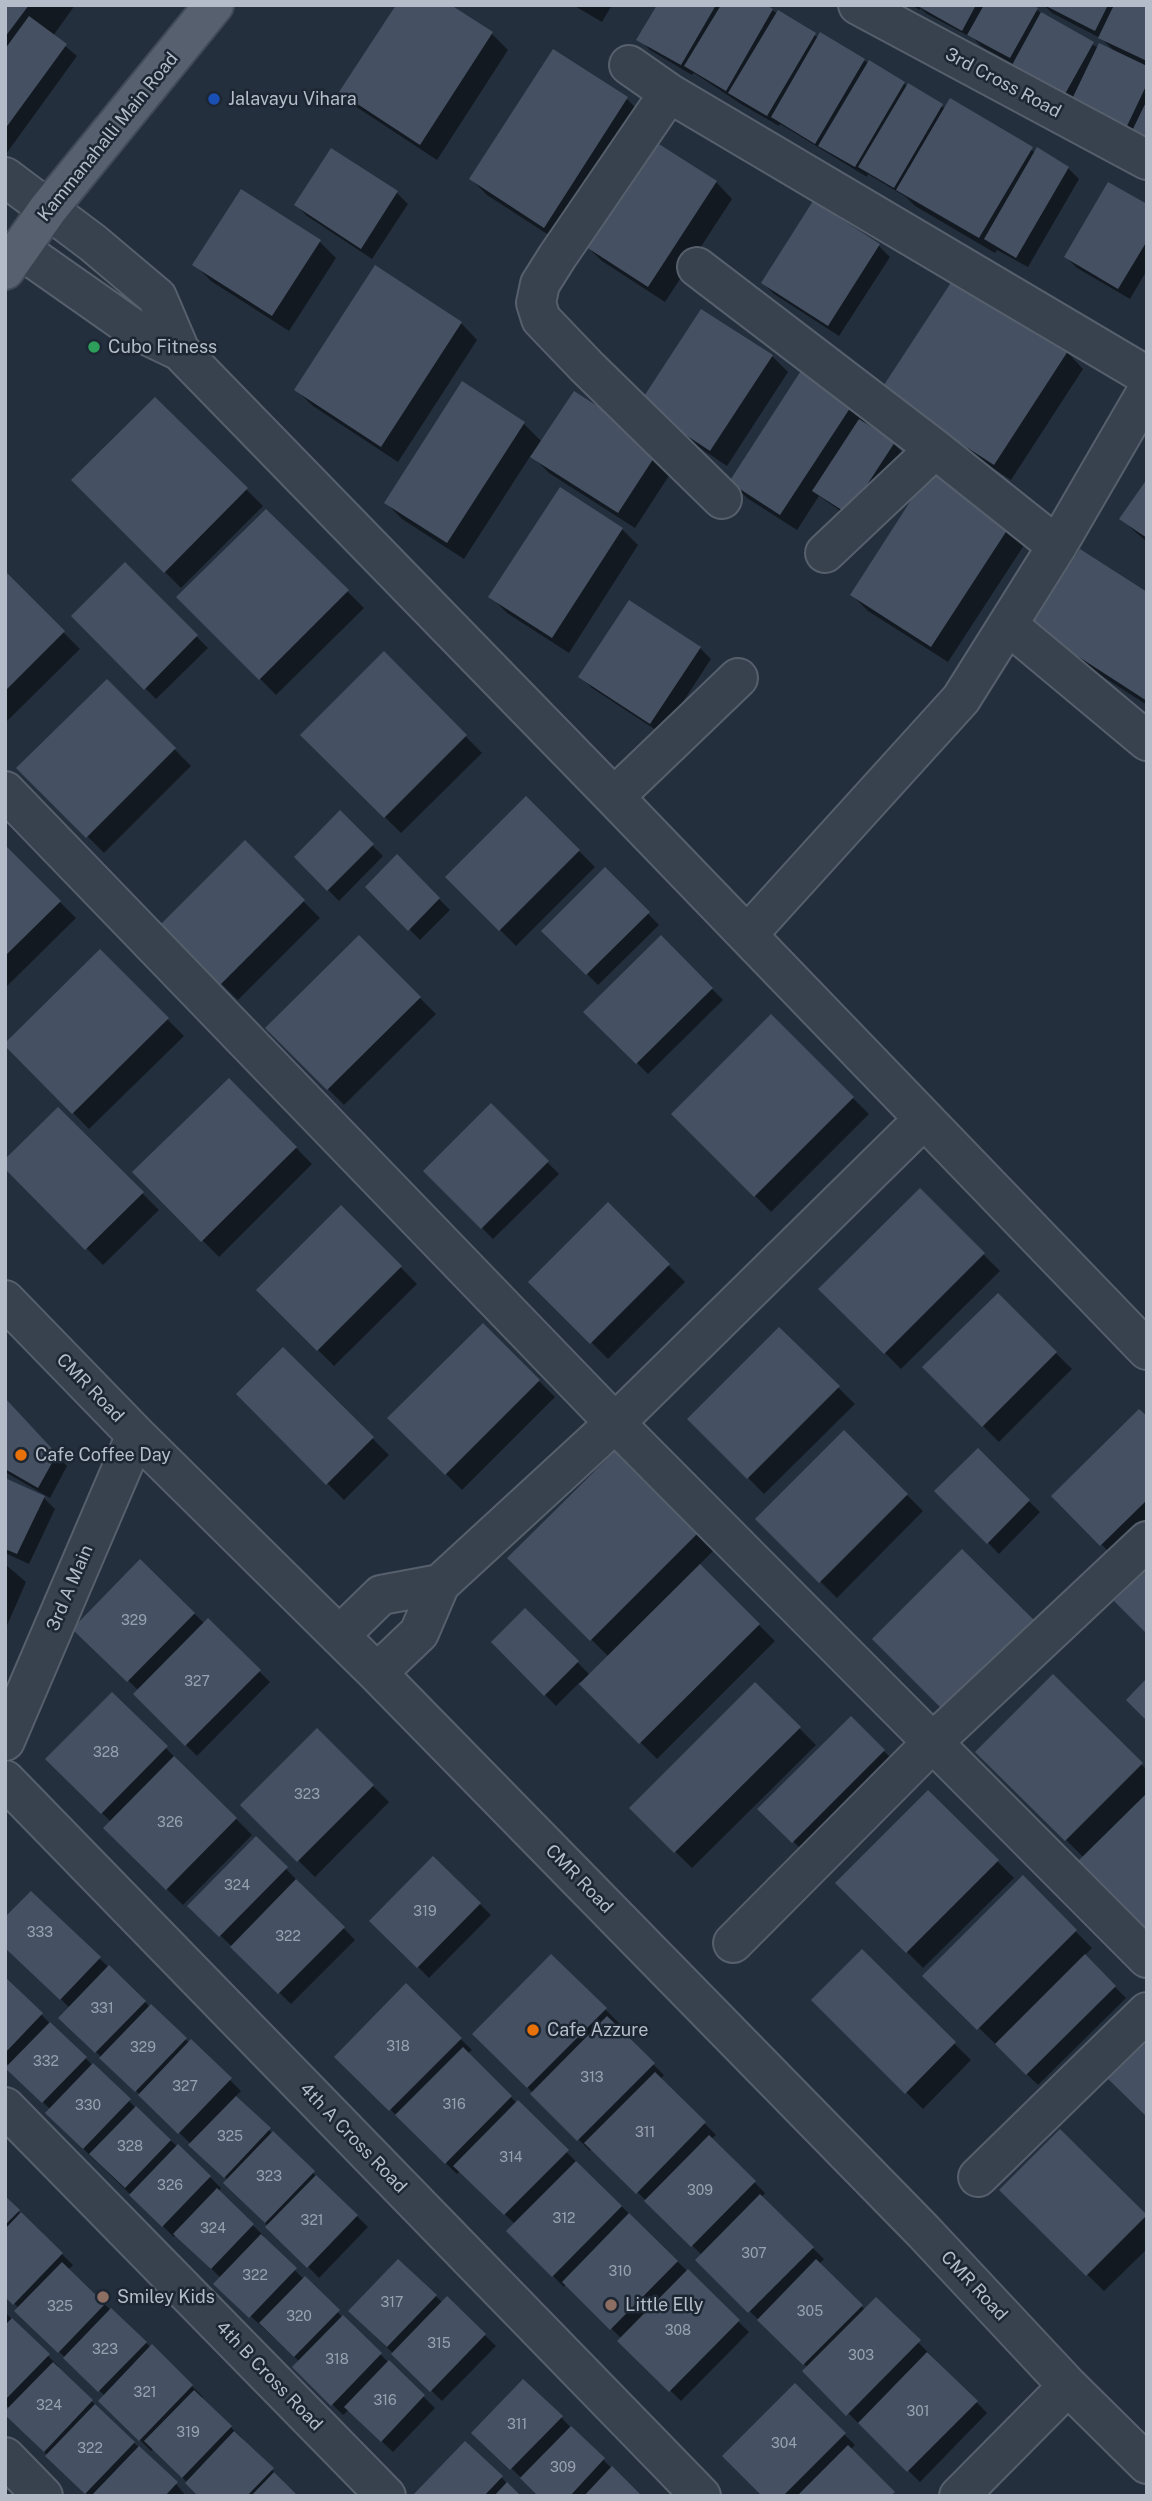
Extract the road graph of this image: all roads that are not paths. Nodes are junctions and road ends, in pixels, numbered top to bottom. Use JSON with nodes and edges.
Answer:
{"nodes":[{"id":1,"x":214,"y":5,"type":"edge"},
{"id":2,"x":859,"y":5,"type":"edge"},
{"id":3,"x":629,"y":65,"type":"dead end"},
{"id":4,"x":669,"y":93,"type":"junction"},
{"id":5,"x":1147,"y":160,"type":"edge"},
{"id":6,"x":5,"y":177,"type":"edge"},
{"id":7,"x":48,"y":209,"type":"junction"},
{"id":8,"x":13,"y":259,"type":"edge"},
{"id":9,"x":697,"y":267,"type":"dead end"},
{"id":10,"x":180,"y":351,"type":"junction"},
{"id":11,"x":1147,"y":376,"type":"edge"},
{"id":12,"x":1147,"y":391,"type":"edge"},
{"id":13,"x":935,"y":449,"type":"junction"},
{"id":14,"x":722,"y":499,"type":"dead end"},
{"id":15,"x":1057,"y":547,"type":"junction"},
{"id":16,"x":825,"y":554,"type":"dead end"},
{"id":17,"x":1008,"y":625,"type":"junction"},
{"id":18,"x":738,"y":678,"type":"dead end"},
{"id":19,"x":1147,"y":741,"type":"edge"},
{"id":20,"x":5,"y":791,"type":"edge"},
{"id":21,"x":614,"y":797,"type":"junction"},
{"id":22,"x":747,"y":935,"type":"junction"},
{"id":23,"x":924,"y":1119,"type":"junction"},
{"id":24,"x":5,"y":1300,"type":"edge"},
{"id":25,"x":1147,"y":1350,"type":"edge"},
{"id":26,"x":615,"y":1423,"type":"junction"},
{"id":27,"x":136,"y":1435,"type":"junction"},
{"id":28,"x":1147,"y":1541,"type":"edge"},
{"id":29,"x":440,"y":1584,"type":"junction"},
{"id":30,"x":340,"y":1635,"type":"junction"},
{"id":31,"x":377,"y":1673,"type":"junction"},
{"id":32,"x":5,"y":1741,"type":"edge"},
{"id":33,"x":932,"y":1743,"type":"junction"},
{"id":34,"x":5,"y":1780,"type":"edge"},
{"id":35,"x":733,"y":1943,"type":"dead end"},
{"id":36,"x":1147,"y":1958,"type":"edge"},
{"id":37,"x":1147,"y":2012,"type":"edge"},
{"id":38,"x":5,"y":2107,"type":"edge"},
{"id":39,"x":978,"y":2177,"type":"dead end"},
{"id":40,"x":1068,"y":2386,"type":"junction"},
{"id":41,"x":5,"y":2457,"type":"edge"},
{"id":42,"x":1147,"y":2464,"type":"edge"},
{"id":43,"x":43,"y":2496,"type":"edge"},
{"id":44,"x":386,"y":2496,"type":"edge"},
{"id":45,"x":701,"y":2496,"type":"edge"},
{"id":46,"x":959,"y":2496,"type":"edge"}],
"edges":[{"from":1,"to":7,"type":"main road","name":"Kammanahalli Main Road"},
{"from":2,"to":5,"type":"street","name":"3rd Cross Road"},
{"from":3,"to":4,"type":"street"},
{"from":4,"to":11,"type":"street"},
{"from":4,"to":14,"type":"street"},
{"from":6,"to":7,"type":"street"},
{"from":7,"to":8,"type":"main road","name":"Kammanahalli Main Road"},
{"from":7,"to":10,"type":"street"},
{"from":8,"to":10,"type":"street"},
{"from":9,"to":13,"type":"street"},
{"from":10,"to":21,"type":"street"},
{"from":12,"to":15,"type":"street"},
{"from":13,"to":15,"type":"street"},
{"from":13,"to":16,"type":"street"},
{"from":15,"to":17,"type":"street"},
{"from":17,"to":19,"type":"street"},
{"from":17,"to":22,"type":"street"},
{"from":18,"to":21,"type":"street"},
{"from":20,"to":26,"type":"street"},
{"from":21,"to":22,"type":"street"},
{"from":22,"to":23,"type":"street"},
{"from":23,"to":25,"type":"street"},
{"from":23,"to":26,"type":"street"},
{"from":24,"to":27,"type":"street","name":"CMR Road"},
{"from":26,"to":29,"type":"street"},
{"from":26,"to":33,"type":"street"},
{"from":27,"to":30,"type":"street","name":"CMR Road"},
{"from":27,"to":32,"type":"street","name":"3rd A Main"},
{"from":28,"to":33,"type":"street"},
{"from":29,"to":30,"type":"street"},
{"from":29,"to":31,"type":"street"},
{"from":30,"to":31,"type":"street","name":"CMR Road"},
{"from":31,"to":40,"type":"street","name":"CMR Road"},
{"from":33,"to":35,"type":"street"},
{"from":33,"to":36,"type":"street"},
{"from":34,"to":45,"type":"street","name":"4th A Cross Road"},
{"from":37,"to":39,"type":"street"},
{"from":38,"to":44,"type":"street","name":"4th B Cross Road"},
{"from":40,"to":42,"type":"street","name":"CMR Road"},
{"from":40,"to":46,"type":"street"},
{"from":41,"to":43,"type":"street"}]}
